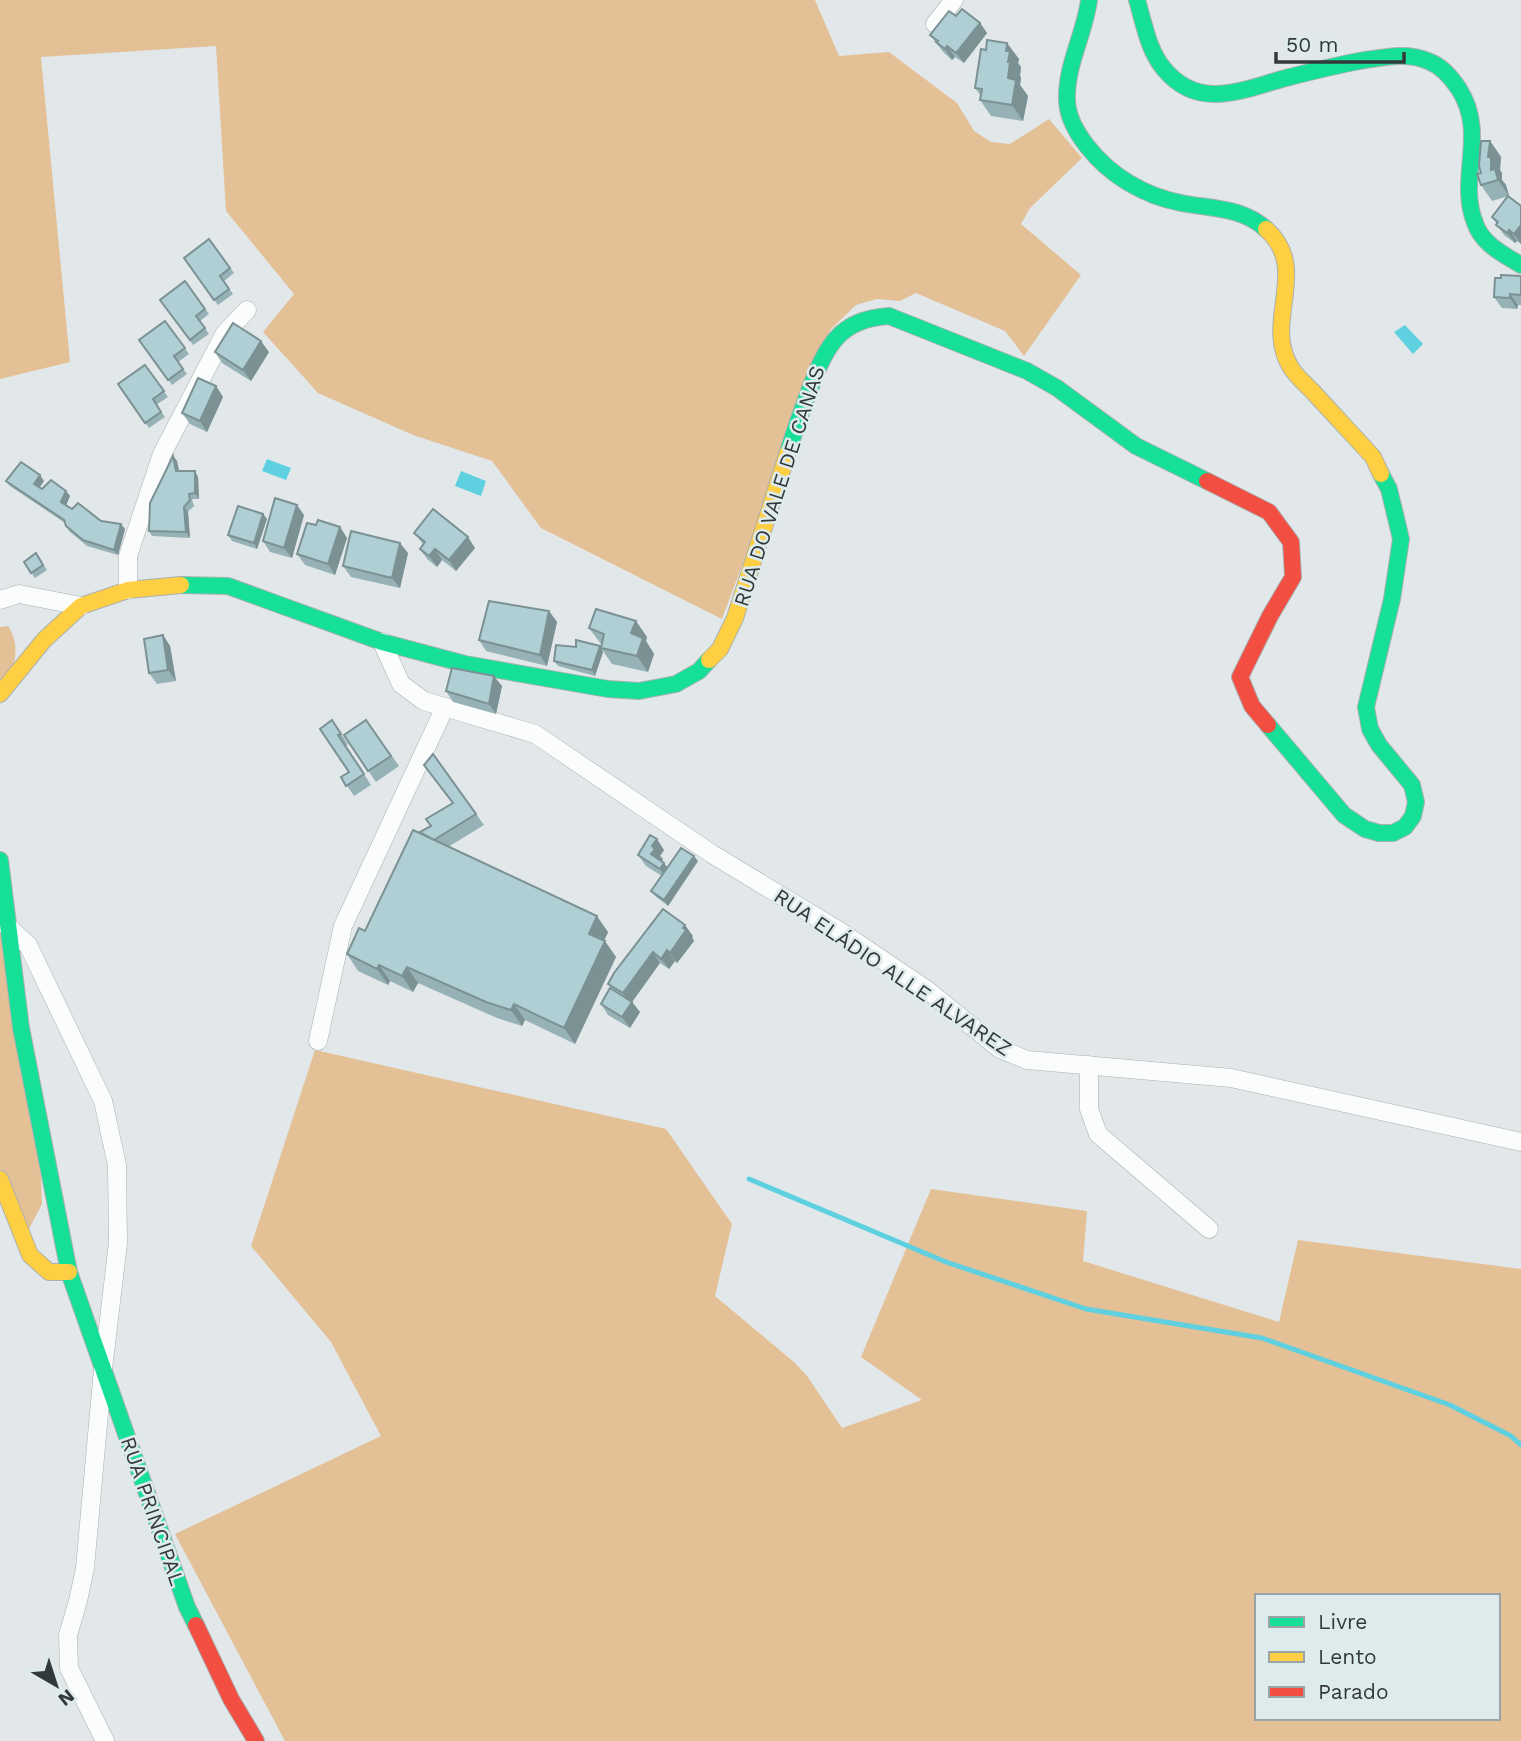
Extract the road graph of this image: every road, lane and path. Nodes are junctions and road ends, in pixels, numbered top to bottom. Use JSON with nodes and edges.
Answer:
{"nodes":[{"id":1,"x":954,"y":0,"type":"edge"},
{"id":2,"x":1089,"y":0,"type":"edge"},
{"id":3,"x":1138,"y":0,"type":"edge"},
{"id":4,"x":935,"y":24,"type":"edge"},
{"id":5,"x":1521,"y":265,"type":"edge"},
{"id":6,"x":247,"y":310,"type":"dead end"},
{"id":7,"x":128,"y":590,"type":"junction"},
{"id":8,"x":0,"y":600,"type":"edge"},
{"id":9,"x":81,"y":606,"type":"junction"},
{"id":10,"x":382,"y":642,"type":"junction"},
{"id":11,"x":0,"y":694,"type":"edge"},
{"id":12,"x":445,"y":707,"type":"junction"},
{"id":13,"x":0,"y":860,"type":"edge"},
{"id":14,"x":7,"y":926,"type":"junction"},
{"id":15,"x":318,"y":1041,"type":"dead end"},
{"id":16,"x":1089,"y":1065,"type":"junction"},
{"id":17,"x":1521,"y":1142,"type":"edge"},
{"id":18,"x":0,"y":1179,"type":"edge"},
{"id":19,"x":1209,"y":1229,"type":"dead end"},
{"id":20,"x":69,"y":1272,"type":"junction"},
{"id":21,"x":103,"y":1369,"type":"junction"},
{"id":22,"x":105,"y":1741,"type":"edge"},
{"id":23,"x":256,"y":1741,"type":"edge"}],
"edges":[{"from":1,"to":4,"type":"street"},
{"from":2,"to":10,"type":"street","name":"RUA DO VALE DE CANAS"},
{"from":3,"to":5,"type":"street"},
{"from":6,"to":7,"type":"street"},
{"from":7,"to":9,"type":"street","name":"RUA DO VALE DE CANAS"},
{"from":7,"to":10,"type":"street","name":"RUA DO VALE DE CANAS"},
{"from":8,"to":9,"type":"street"},
{"from":9,"to":11,"type":"street","name":"RUA DO VALE DE CANAS"},
{"from":10,"to":12,"type":"street","name":"RUA ELÁDIO ALLE ALVAREZ"},
{"from":12,"to":15,"type":"street"},
{"from":12,"to":16,"type":"street","name":"RUA ELÁDIO ALLE ALVAREZ"},
{"from":13,"to":14,"type":"street"},
{"from":14,"to":20,"type":"street"},
{"from":14,"to":21,"type":"street"},
{"from":16,"to":17,"type":"street","name":"RUA ELÁDIO ALLE ALVAREZ"},
{"from":16,"to":19,"type":"street"},
{"from":18,"to":20,"type":"street"},
{"from":20,"to":21,"type":"street","name":"RUA PRINCIPAL"},
{"from":21,"to":22,"type":"street"},
{"from":21,"to":23,"type":"street","name":"RUA PRINCIPAL"}]}
